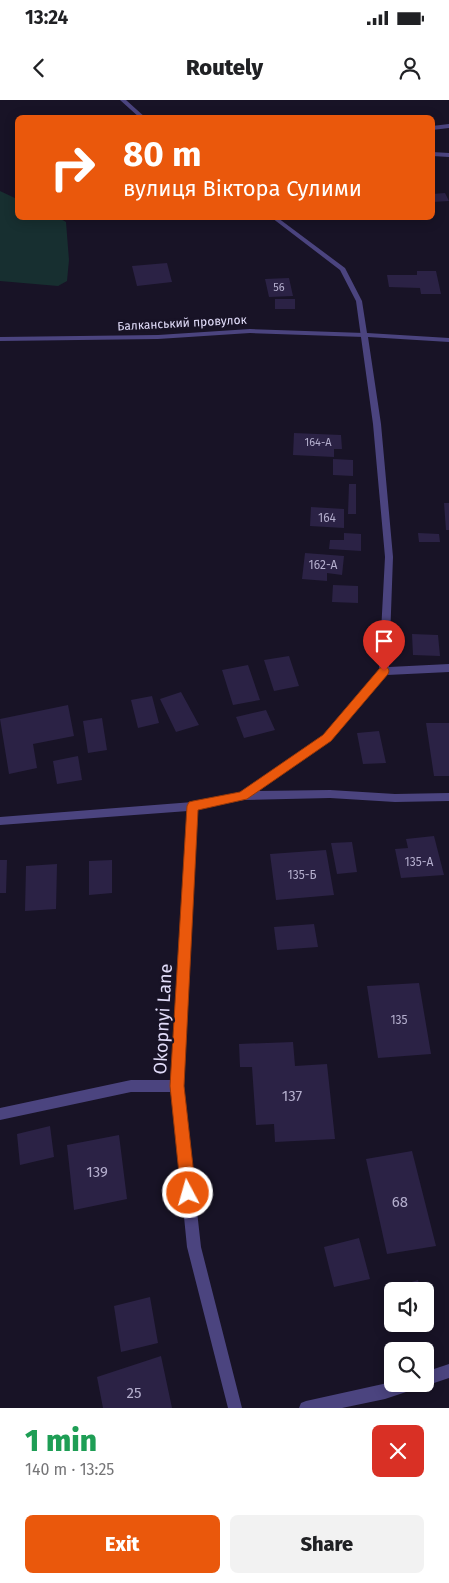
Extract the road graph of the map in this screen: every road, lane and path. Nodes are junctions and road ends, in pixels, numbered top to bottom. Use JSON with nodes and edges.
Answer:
{"nodes":[{"id":1,"x":123,"y":100,"type":"edge"},
{"id":2,"x":140,"y":115,"type":"edge"},
{"id":3,"x":449,"y":126,"type":"edge"},
{"id":4,"x":435,"y":128,"type":"edge"},
{"id":5,"x":435,"y":154,"type":"edge"},
{"id":6,"x":449,"y":155,"type":"edge"},
{"id":7,"x":278,"y":220,"type":"edge"},
{"id":8,"x":364,"y":335,"type":"junction"},
{"id":9,"x":0,"y":339,"type":"edge"},
{"id":10,"x":449,"y":340,"type":"edge"},
{"id":11,"x":449,"y":668,"type":"edge"},
{"id":12,"x":384,"y":671,"type":"junction"},
{"id":13,"x":243,"y":796,"type":"junction"},
{"id":14,"x":449,"y":797,"type":"edge"},
{"id":15,"x":193,"y":806,"type":"junction"},
{"id":16,"x":0,"y":821,"type":"edge"},
{"id":17,"x":177,"y":1086,"type":"junction"},
{"id":18,"x":0,"y":1114,"type":"edge"},
{"id":19,"x":449,"y":1371,"type":"edge"},
{"id":20,"x":434,"y":1376,"type":"edge"},
{"id":21,"x":385,"y":1392,"type":"edge"},
{"id":22,"x":235,"y":1408,"type":"edge"},
{"id":23,"x":306,"y":1408,"type":"edge"}],
"edges":[{"from":1,"to":2,"type":"street"},
{"from":3,"to":4,"type":"street"},
{"from":5,"to":6,"type":"street"},
{"from":7,"to":8,"type":"street"},
{"from":8,"to":9,"type":"street","name":"Балканський провулок"},
{"from":8,"to":10,"type":"street","name":"Балканський провулок"},
{"from":8,"to":12,"type":"street"},
{"from":11,"to":12,"type":"street"},
{"from":12,"to":13,"type":"street"},
{"from":13,"to":14,"type":"street"},
{"from":13,"to":15,"type":"street"},
{"from":15,"to":16,"type":"street"},
{"from":15,"to":17,"type":"street","name":"Okopnyi Lane"},
{"from":17,"to":18,"type":"street"},
{"from":17,"to":22,"type":"street","name":"Okopnyi Lane"},
{"from":19,"to":20,"type":"street"},
{"from":21,"to":23,"type":"street"}]}
